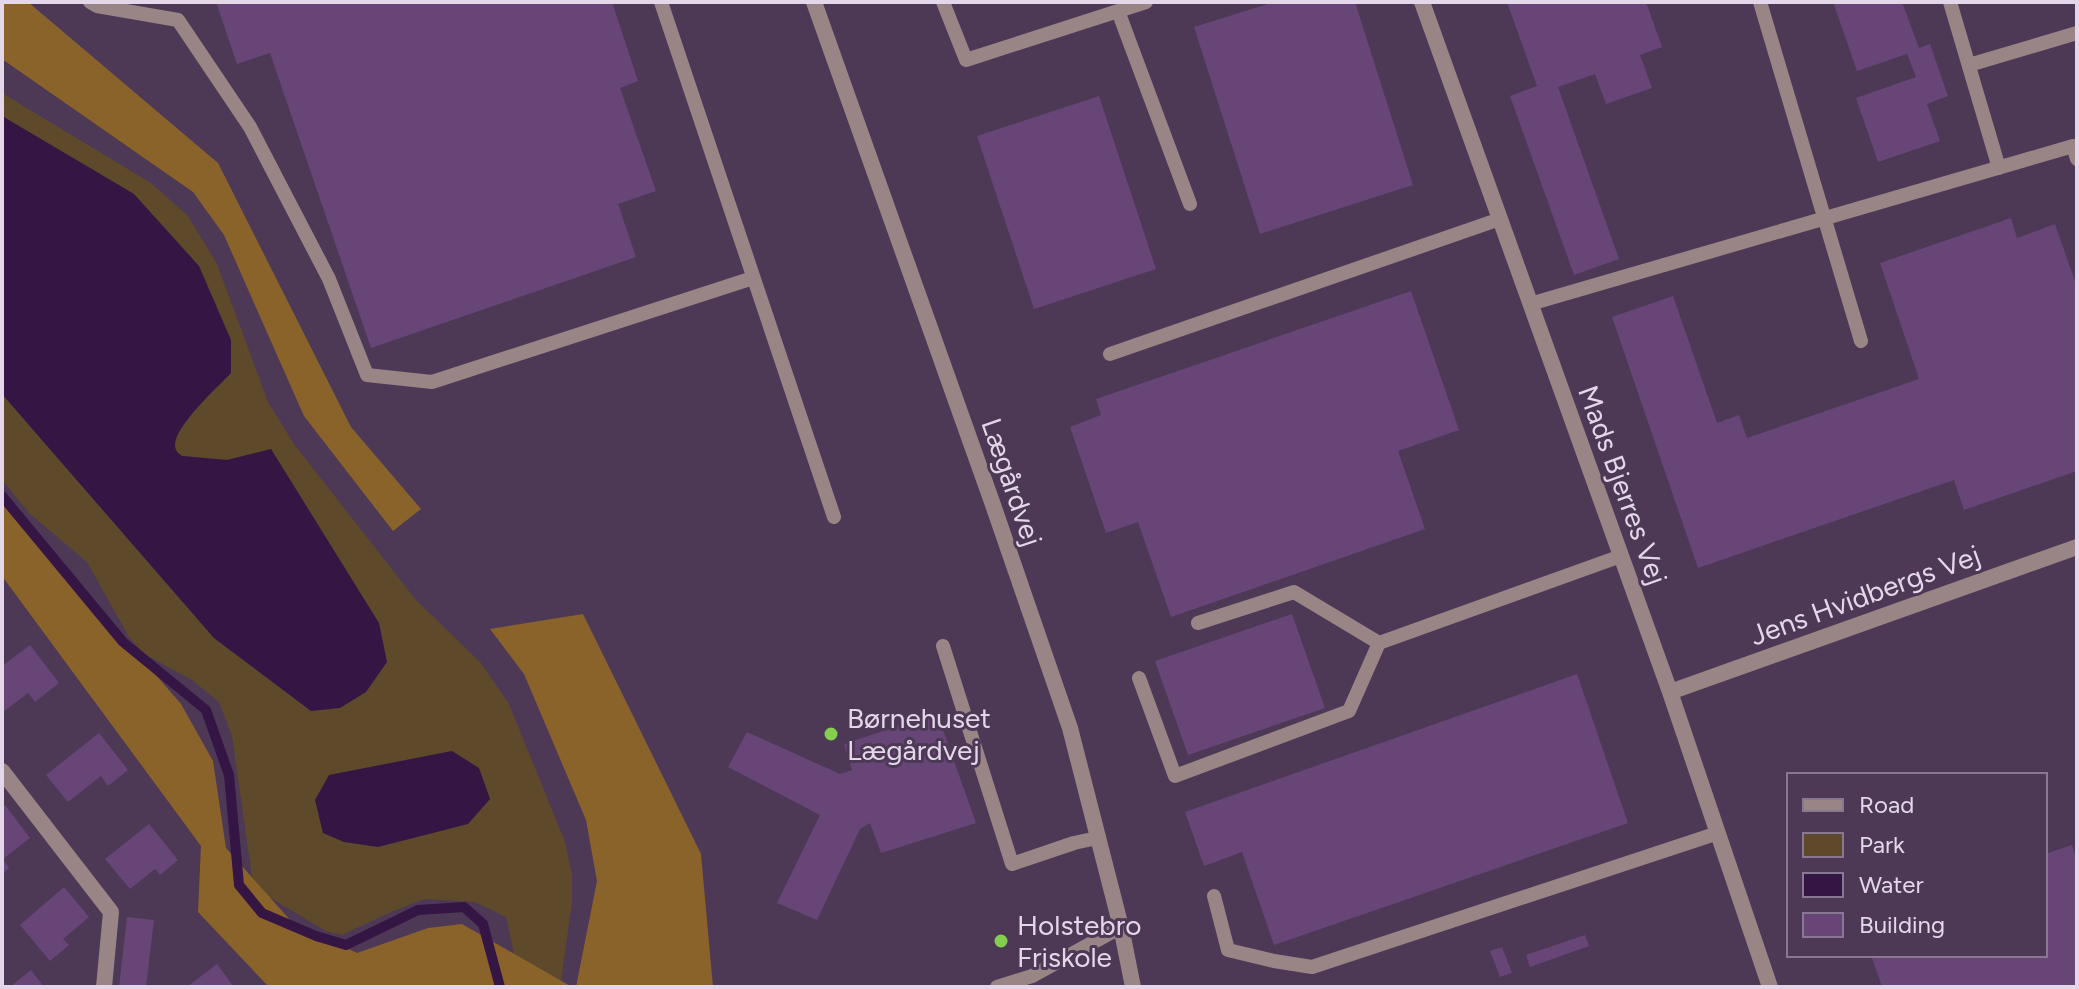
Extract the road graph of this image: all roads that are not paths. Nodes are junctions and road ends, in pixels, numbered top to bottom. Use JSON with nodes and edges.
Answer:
{"nodes":[{"id":1,"x":90,"y":2,"type":"edge"},
{"id":2,"x":661,"y":2,"type":"edge"},
{"id":3,"x":814,"y":2,"type":"edge"},
{"id":4,"x":943,"y":2,"type":"edge"},
{"id":5,"x":1146,"y":2,"type":"edge"},
{"id":6,"x":1422,"y":2,"type":"edge"},
{"id":7,"x":1760,"y":2,"type":"edge"},
{"id":8,"x":1950,"y":2,"type":"edge"},
{"id":9,"x":1118,"y":11,"type":"junction"},
{"id":10,"x":2077,"y":33,"type":"edge"},
{"id":11,"x":1969,"y":65,"type":"junction"},
{"id":12,"x":2076,"y":150,"type":"edge"},
{"id":13,"x":1999,"y":168,"type":"junction"},
{"id":14,"x":1190,"y":204,"type":"dead end"},
{"id":15,"x":1825,"y":218,"type":"junction"},
{"id":16,"x":1500,"y":219,"type":"junction"},
{"id":17,"x":753,"y":278,"type":"junction"},
{"id":18,"x":1530,"y":304,"type":"junction"},
{"id":19,"x":1861,"y":341,"type":"dead end"},
{"id":20,"x":1110,"y":354,"type":"dead end"},
{"id":21,"x":834,"y":517,"type":"dead end"},
{"id":22,"x":2077,"y":547,"type":"edge"},
{"id":23,"x":1621,"y":556,"type":"junction"},
{"id":24,"x":1198,"y":623,"type":"dead end"},
{"id":25,"x":1379,"y":643,"type":"junction"},
{"id":26,"x":943,"y":646,"type":"dead end"},
{"id":27,"x":1139,"y":678,"type":"dead end"},
{"id":28,"x":1670,"y":692,"type":"junction"},
{"id":29,"x":2,"y":771,"type":"edge"},
{"id":30,"x":1718,"y":833,"type":"junction"},
{"id":31,"x":1097,"y":838,"type":"junction"},
{"id":32,"x":1214,"y":896,"type":"dead end"},
{"id":33,"x":1121,"y":927,"type":"junction"},
{"id":34,"x":104,"y":987,"type":"edge"},
{"id":35,"x":997,"y":987,"type":"edge"},
{"id":36,"x":1133,"y":987,"type":"edge"},
{"id":37,"x":1770,"y":987,"type":"edge"}],
"edges":[{"from":1,"to":17,"type":"lane"},
{"from":2,"to":17,"type":"lane"},
{"from":3,"to":31,"type":"street","name":"Lægårdvej"},
{"from":4,"to":9,"type":"lane"},
{"from":5,"to":9,"type":"lane"},
{"from":6,"to":16,"type":"street","name":"Mads Bjerres Vej"},
{"from":7,"to":15,"type":"lane"},
{"from":8,"to":11,"type":"lane"},
{"from":9,"to":14,"type":"lane"},
{"from":10,"to":11,"type":"lane"},
{"from":11,"to":13,"type":"lane"},
{"from":12,"to":13,"type":"lane"},
{"from":13,"to":15,"type":"lane"},
{"from":15,"to":18,"type":"lane"},
{"from":15,"to":19,"type":"lane"},
{"from":16,"to":18,"type":"street","name":"Mads Bjerres Vej"},
{"from":16,"to":20,"type":"lane"},
{"from":17,"to":21,"type":"lane"},
{"from":18,"to":23,"type":"street","name":"Mads Bjerres Vej"},
{"from":22,"to":28,"type":"street","name":"Jens Hvidbergs Vej"},
{"from":23,"to":25,"type":"lane"},
{"from":23,"to":28,"type":"street","name":"Mads Bjerres Vej"},
{"from":24,"to":25,"type":"lane"},
{"from":25,"to":27,"type":"lane"},
{"from":26,"to":31,"type":"lane"},
{"from":28,"to":30,"type":"street","name":"Mads Bjerres Vej"},
{"from":29,"to":34,"type":"street"},
{"from":30,"to":32,"type":"lane"},
{"from":30,"to":37,"type":"street","name":"Mads Bjerres Vej"},
{"from":31,"to":33,"type":"street","name":"Lægårdvej"},
{"from":33,"to":35,"type":"lane"},
{"from":33,"to":36,"type":"street","name":"Lægårdvej"}]}
